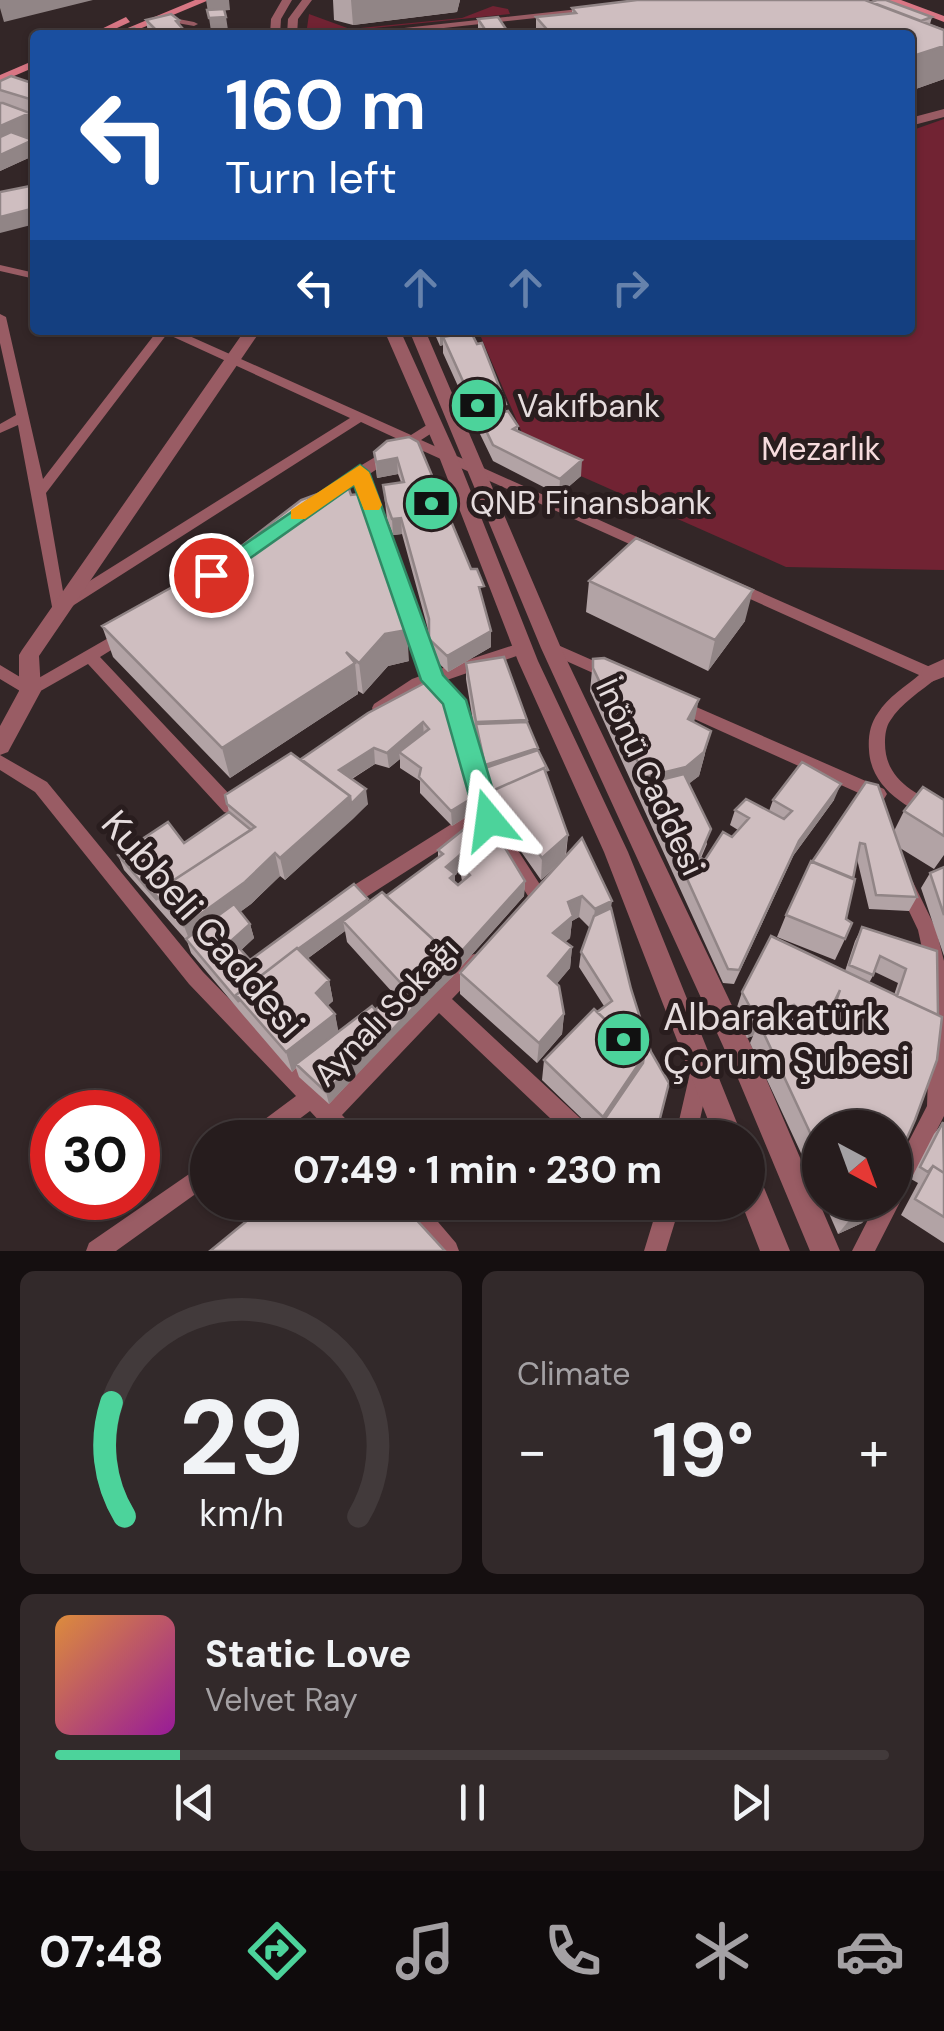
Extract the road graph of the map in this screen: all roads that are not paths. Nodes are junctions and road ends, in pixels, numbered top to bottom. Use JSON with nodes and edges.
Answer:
{"nodes":[{"id":1,"x":168,"y":0,"type":"edge"},
{"id":2,"x":288,"y":0,"type":"edge"},
{"id":3,"x":307,"y":0,"type":"edge"},
{"id":4,"x":892,"y":0,"type":"edge"},
{"id":5,"x":924,"y":0,"type":"edge"},
{"id":6,"x":198,"y":1,"type":"edge"},
{"id":7,"x":944,"y":7,"type":"edge"},
{"id":8,"x":152,"y":18,"type":"junction"},
{"id":9,"x":944,"y":20,"type":"edge"},
{"id":10,"x":518,"y":23,"type":"junction"},
{"id":11,"x":194,"y":24,"type":"junction"},
{"id":12,"x":459,"y":25,"type":"junction"},
{"id":13,"x":105,"y":30,"type":"edge"},
{"id":14,"x":127,"y":30,"type":"edge"},
{"id":15,"x":196,"y":30,"type":"edge"},
{"id":16,"x":275,"y":30,"type":"edge"},
{"id":17,"x":292,"y":30,"type":"edge"},
{"id":18,"x":408,"y":30,"type":"edge"},
{"id":19,"x":523,"y":30,"type":"edge"},
{"id":20,"x":30,"y":65,"type":"edge"},
{"id":21,"x":30,"y":76,"type":"edge"},
{"id":22,"x":0,"y":79,"type":"edge"},
{"id":23,"x":0,"y":90,"type":"edge"},
{"id":24,"x":944,"y":102,"type":"edge"},
{"id":25,"x":915,"y":110,"type":"edge"},
{"id":26,"x":944,"y":113,"type":"edge"},
{"id":27,"x":915,"y":121,"type":"edge"},
{"id":28,"x":0,"y":268,"type":"edge"},
{"id":29,"x":30,"y":275,"type":"edge"},
{"id":30,"x":0,"y":317,"type":"edge"},
{"id":31,"x":161,"y":335,"type":"edge"},
{"id":32,"x":177,"y":335,"type":"edge"},
{"id":33,"x":249,"y":335,"type":"edge"},
{"id":34,"x":394,"y":335,"type":"edge"},
{"id":35,"x":419,"y":335,"type":"edge"},
{"id":36,"x":232,"y":357,"type":"junction"},
{"id":37,"x":0,"y":408,"type":"edge"},
{"id":38,"x":20,"y":414,"type":"junction"},
{"id":39,"x":360,"y":417,"type":"junction"},
{"id":40,"x":434,"y":426,"type":"junction"},
{"id":41,"x":0,"y":429,"type":"edge"},
{"id":42,"x":410,"y":438,"type":"junction"},
{"id":43,"x":447,"y":454,"type":"junction"},
{"id":44,"x":360,"y":472,"type":"junction"},
{"id":45,"x":480,"y":473,"type":"junction"},
{"id":46,"x":39,"y":493,"type":"junction"},
{"id":47,"x":312,"y":504,"type":"edge"},
{"id":48,"x":657,"y":551,"type":"edge"},
{"id":49,"x":728,"y":582,"type":"edge"},
{"id":50,"x":58,"y":608,"type":"junction"},
{"id":51,"x":139,"y":625,"type":"edge"},
{"id":52,"x":522,"y":648,"type":"junction"},
{"id":53,"x":551,"y":648,"type":"junction"},
{"id":54,"x":92,"y":658,"type":"junction"},
{"id":55,"x":937,"y":670,"type":"edge"},
{"id":56,"x":0,"y":671,"type":"edge"},
{"id":57,"x":433,"y":680,"type":"junction"},
{"id":58,"x":623,"y":680,"type":"edge"},
{"id":59,"x":30,"y":690,"type":"junction"},
{"id":60,"x":659,"y":696,"type":"edge"},
{"id":61,"x":372,"y":714,"type":"edge"},
{"id":62,"x":0,"y":746,"type":"edge"},
{"id":63,"x":0,"y":762,"type":"edge"},
{"id":64,"x":879,"y":784,"type":"junction"},
{"id":65,"x":262,"y":786,"type":"edge"},
{"id":66,"x":486,"y":812,"type":"junction"},
{"id":67,"x":944,"y":816,"type":"edge"},
{"id":68,"x":880,"y":822,"type":"edge"},
{"id":69,"x":898,"y":868,"type":"edge"},
{"id":70,"x":328,"y":912,"type":"edge"},
{"id":71,"x":514,"y":923,"type":"edge"},
{"id":72,"x":489,"y":949,"type":"edge"},
{"id":73,"x":439,"y":1000,"type":"junction"},
{"id":74,"x":701,"y":1068,"type":"junction"},
{"id":75,"x":309,"y":1099,"type":"junction"},
{"id":76,"x":940,"y":1112,"type":"edge"},
{"id":77,"x":327,"y":1116,"type":"junction"},
{"id":78,"x":280,"y":1120,"type":"edge"},
{"id":79,"x":331,"y":1120,"type":"edge"},
{"id":80,"x":568,"y":1120,"type":"edge"},
{"id":81,"x":689,"y":1120,"type":"edge"},
{"id":82,"x":722,"y":1120,"type":"edge"},
{"id":83,"x":912,"y":1161,"type":"edge"},
{"id":84,"x":190,"y":1185,"type":"edge"},
{"id":85,"x":421,"y":1220,"type":"edge"},
{"id":86,"x":662,"y":1220,"type":"edge"},
{"id":87,"x":762,"y":1220,"type":"edge"},
{"id":88,"x":880,"y":1220,"type":"edge"},
{"id":89,"x":97,"y":1251,"type":"edge"},
{"id":90,"x":448,"y":1251,"type":"edge"},
{"id":91,"x":655,"y":1251,"type":"edge"},
{"id":92,"x":774,"y":1251,"type":"edge"},
{"id":93,"x":825,"y":1251,"type":"edge"},
{"id":94,"x":863,"y":1251,"type":"edge"}],
"edges":[{"from":1,"to":13,"type":"main road"},
{"from":2,"to":16,"type":"street"},
{"from":3,"to":17,"type":"street"},
{"from":4,"to":9,"type":"main road"},
{"from":5,"to":7,"type":"main road"},
{"from":6,"to":8,"type":"main road"},
{"from":6,"to":11,"type":"street"},
{"from":8,"to":11,"type":"street"},
{"from":8,"to":14,"type":"main road"},
{"from":10,"to":12,"type":"street"},
{"from":10,"to":12,"type":"street"},
{"from":10,"to":19,"type":"street"},
{"from":11,"to":15,"type":"street"},
{"from":12,"to":18,"type":"street"},
{"from":20,"to":22,"type":"main road"},
{"from":21,"to":23,"type":"main road"},
{"from":24,"to":25,"type":"street"},
{"from":26,"to":27,"type":"street"},
{"from":28,"to":29,"type":"street"},
{"from":30,"to":38,"type":"street"},
{"from":31,"to":46,"type":"street"},
{"from":32,"to":36,"type":"street"},
{"from":33,"to":36,"type":"street"},
{"from":34,"to":40,"type":"street","name":"İnönü Caddesi"},
{"from":35,"to":45,"type":"street","name":"İnönü Caddesi"},
{"from":36,"to":39,"type":"street"},
{"from":36,"to":50,"type":"street"},
{"from":37,"to":38,"type":"street"},
{"from":38,"to":41,"type":"street"},
{"from":38,"to":46,"type":"street"},
{"from":39,"to":42,"type":"street"},
{"from":39,"to":50,"type":"street"},
{"from":40,"to":42,"type":"street"},
{"from":40,"to":43,"type":"street","name":"İnönü Caddesi"},
{"from":42,"to":43,"type":"street"},
{"from":42,"to":44,"type":"street"},
{"from":43,"to":45,"type":"street"},
{"from":43,"to":52,"type":"street","name":"İnönü Caddesi"},
{"from":44,"to":47,"type":"street"},
{"from":44,"to":57,"type":"street"},
{"from":45,"to":48,"type":"street"},
{"from":45,"to":53,"type":"street","name":"İnönü Caddesi"},
{"from":46,"to":50,"type":"street"},
{"from":49,"to":55,"type":"street"},
{"from":50,"to":59,"type":"street"},
{"from":51,"to":54,"type":"street"},
{"from":52,"to":57,"type":"street"},
{"from":52,"to":74,"type":"street","name":"İnönü Caddesi"},
{"from":53,"to":58,"type":"street"},
{"from":53,"to":93,"type":"street","name":"İnönü Caddesi"},
{"from":54,"to":59,"type":"street"},
{"from":54,"to":65,"type":"street"},
{"from":55,"to":64,"type":"street"},
{"from":56,"to":59,"type":"street"},
{"from":57,"to":61,"type":"street"},
{"from":57,"to":66,"type":"street"},
{"from":59,"to":62,"type":"street"},
{"from":60,"to":64,"type":"street"},
{"from":63,"to":75,"type":"street","name":"Kubbeli Caddesi"},
{"from":64,"to":67,"type":"street"},
{"from":64,"to":68,"type":"street"},
{"from":66,"to":70,"type":"street"},
{"from":66,"to":71,"type":"street"},
{"from":69,"to":76,"type":"street"},
{"from":72,"to":73,"type":"street","name":"Aynalı Sokağı"},
{"from":73,"to":77,"type":"street","name":"Aynalı Sokağı"},
{"from":73,"to":80,"type":"street"},
{"from":74,"to":81,"type":"street"},
{"from":74,"to":82,"type":"street","name":"İnönü Caddesi"},
{"from":75,"to":77,"type":"street","name":"Kubbeli Caddesi"},
{"from":75,"to":78,"type":"street"},
{"from":76,"to":83,"type":"street"},
{"from":77,"to":79,"type":"street","name":"Kubbeli Caddesi"},
{"from":84,"to":89,"type":"street"},
{"from":85,"to":90,"type":"street"},
{"from":86,"to":91,"type":"street"},
{"from":87,"to":92,"type":"street"},
{"from":88,"to":94,"type":"street"}]}
